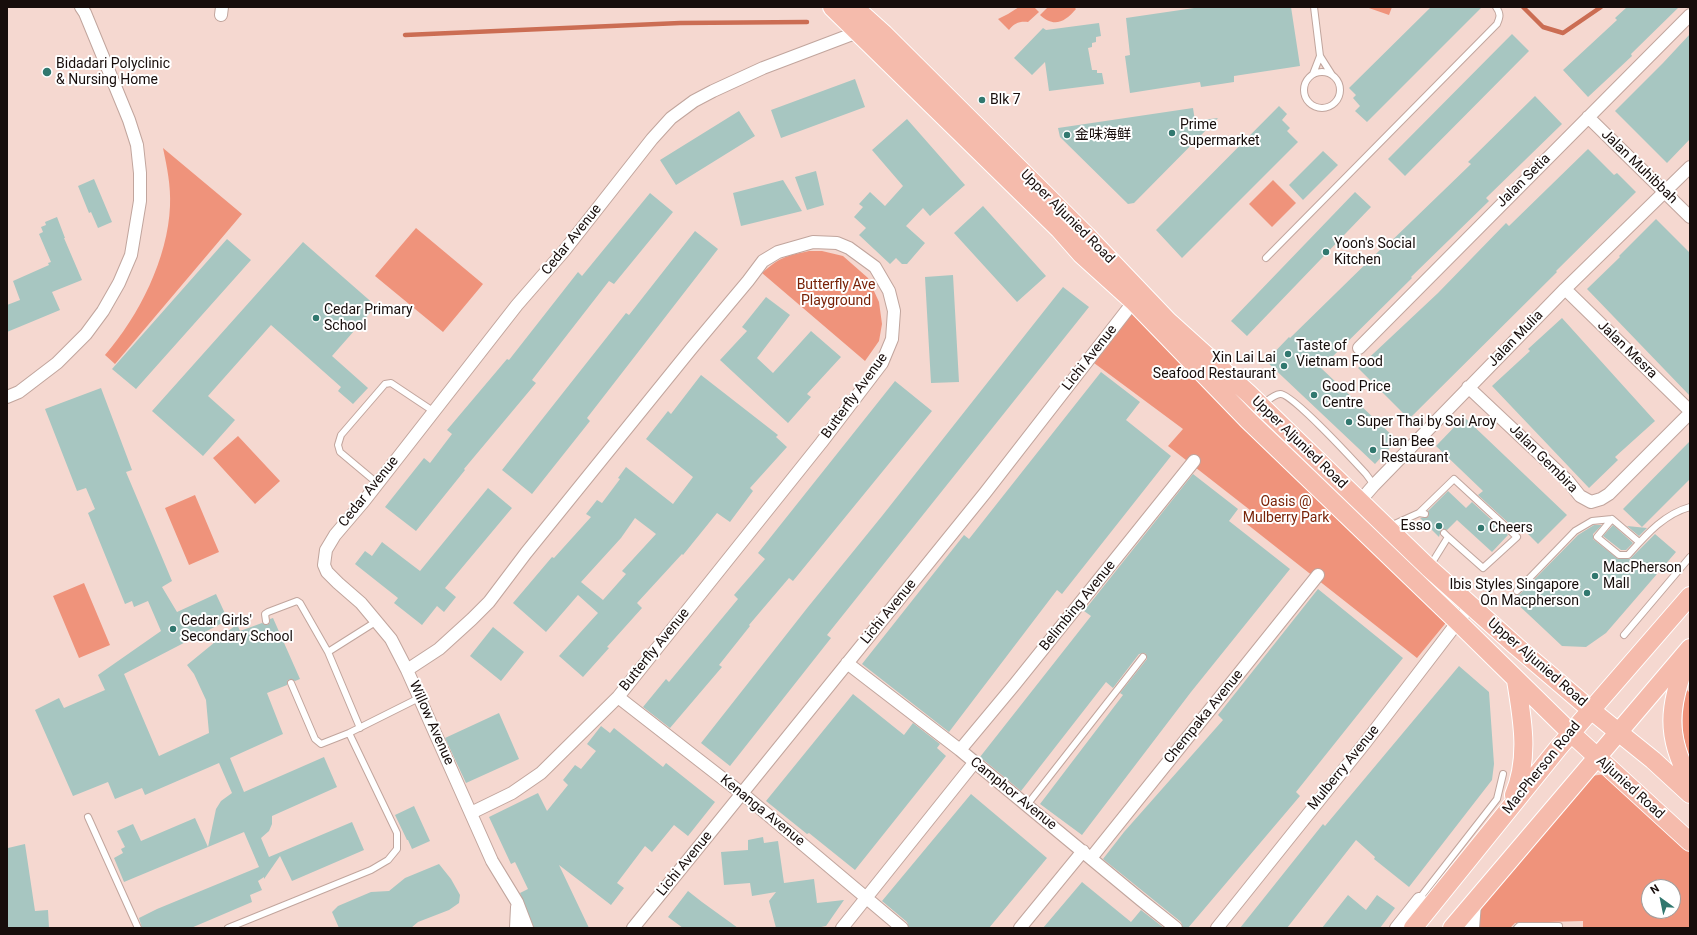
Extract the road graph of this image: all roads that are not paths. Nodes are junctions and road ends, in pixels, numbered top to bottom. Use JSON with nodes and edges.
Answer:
{"nodes":[{"id":1,"x":832,"y":7,"type":"edge"},
{"id":2,"x":854,"y":7,"type":"edge"},
{"id":3,"x":1314,"y":7,"type":"edge"},
{"id":4,"x":1496,"y":7,"type":"edge"},
{"id":5,"x":83,"y":9,"type":"edge"},
{"id":6,"x":1690,"y":15,"type":"edge"},
{"id":7,"x":863,"y":27,"type":"junction"},
{"id":8,"x":1320,"y":56,"type":"junction"},
{"id":9,"x":1314,"y":74,"type":"junction"},
{"id":10,"x":1332,"y":75,"type":"junction"},
{"id":11,"x":1588,"y":117,"type":"junction"},
{"id":12,"x":1690,"y":167,"type":"edge"},
{"id":13,"x":1665,"y":192,"type":"junction"},
{"id":14,"x":1690,"y":217,"type":"edge"},
{"id":15,"x":1266,"y":258,"type":"dead end"},
{"id":16,"x":1565,"y":289,"type":"junction"},
{"id":17,"x":1137,"y":297,"type":"junction"},
{"id":18,"x":1359,"y":348,"type":"dead end"},
{"id":19,"x":1468,"y":387,"type":"junction"},
{"id":20,"x":7,"y":397,"type":"edge"},
{"id":21,"x":1262,"y":406,"type":"junction"},
{"id":22,"x":433,"y":411,"type":"junction"},
{"id":23,"x":1690,"y":412,"type":"edge"},
{"id":24,"x":1248,"y":420,"type":"junction"},
{"id":25,"x":1194,"y":461,"type":"dead end"},
{"id":26,"x":377,"y":483,"type":"junction"},
{"id":27,"x":1374,"y":485,"type":"junction"},
{"id":28,"x":1360,"y":502,"type":"junction"},
{"id":29,"x":1690,"y":507,"type":"edge"},
{"id":30,"x":1347,"y":516,"type":"junction"},
{"id":31,"x":1612,"y":519,"type":"junction"},
{"id":32,"x":1387,"y":528,"type":"junction"},
{"id":33,"x":335,"y":535,"type":"joint"},
{"id":34,"x":1639,"y":542,"type":"junction"},
{"id":35,"x":1690,"y":557,"type":"edge"},
{"id":36,"x":1429,"y":568,"type":"junction"},
{"id":37,"x":1318,"y":575,"type":"dead end"},
{"id":38,"x":1517,"y":591,"type":"dead end"},
{"id":39,"x":1690,"y":596,"type":"edge"},
{"id":40,"x":1470,"y":606,"type":"junction"},
{"id":41,"x":266,"y":621,"type":"dead end"},
{"id":42,"x":377,"y":621,"type":"junction"},
{"id":43,"x":1458,"y":622,"type":"junction"},
{"id":44,"x":1624,"y":635,"type":"dead end"},
{"id":45,"x":1690,"y":648,"type":"edge"},
{"id":46,"x":328,"y":652,"type":"junction"},
{"id":47,"x":1690,"y":653,"type":"edge"},
{"id":48,"x":1143,"y":657,"type":"dead end"},
{"id":49,"x":847,"y":663,"type":"junction"},
{"id":50,"x":407,"y":670,"type":"junction"},
{"id":51,"x":1516,"y":680,"type":"junction"},
{"id":52,"x":291,"y":683,"type":"dead end"},
{"id":53,"x":618,"y":697,"type":"junction"},
{"id":54,"x":419,"y":698,"type":"junction"},
{"id":55,"x":1591,"y":710,"type":"junction"},
{"id":56,"x":360,"y":728,"type":"junction"},
{"id":57,"x":1619,"y":732,"type":"junction"},
{"id":58,"x":349,"y":733,"type":"junction"},
{"id":59,"x":1571,"y":734,"type":"junction"},
{"id":60,"x":960,"y":750,"type":"junction"},
{"id":61,"x":1598,"y":758,"type":"junction"},
{"id":62,"x":974,"y":763,"type":"junction"},
{"id":63,"x":1503,"y":774,"type":"dead end"},
{"id":64,"x":1690,"y":780,"type":"edge"},
{"id":65,"x":742,"y":793,"type":"junction"},
{"id":66,"x":1690,"y":794,"type":"edge"},
{"id":67,"x":1028,"y":804,"type":"junction"},
{"id":68,"x":1509,"y":808,"type":"junction"},
{"id":69,"x":471,"y":813,"type":"junction"},
{"id":70,"x":88,"y":817,"type":"dead end"},
{"id":71,"x":1690,"y":842,"type":"edge"},
{"id":72,"x":1463,"y":854,"type":"junction"},
{"id":73,"x":1087,"y":855,"type":"junction"},
{"id":74,"x":868,"y":898,"type":"junction"},
{"id":75,"x":517,"y":902,"type":"junction"},
{"id":76,"x":1424,"y":903,"type":"junction"},
{"id":77,"x":1472,"y":903,"type":"junction"},
{"id":78,"x":138,"y":928,"type":"edge"},
{"id":79,"x":228,"y":928,"type":"edge"},
{"id":80,"x":516,"y":928,"type":"edge"},
{"id":81,"x":527,"y":928,"type":"edge"},
{"id":82,"x":633,"y":928,"type":"edge"},
{"id":83,"x":842,"y":928,"type":"edge"},
{"id":84,"x":902,"y":928,"type":"edge"},
{"id":85,"x":1020,"y":928,"type":"edge"},
{"id":86,"x":1176,"y":928,"type":"edge"},
{"id":87,"x":1217,"y":928,"type":"edge"},
{"id":88,"x":1396,"y":928,"type":"edge"},
{"id":89,"x":1413,"y":928,"type":"edge"},
{"id":90,"x":1452,"y":928,"type":"edge"},
{"id":91,"x":1471,"y":928,"type":"edge"},
{"id":92,"x":1517,"y":928,"type":"edge"},
{"id":93,"x":1559,"y":928,"type":"edge"}],
"edges":[{"from":1,"to":7,"type":"main road","name":"Upper Aljunied Road"},
{"from":2,"to":7,"type":"main road","name":"Upper Aljunied Road"},
{"from":3,"to":8,"type":"lane"},
{"from":4,"to":15,"type":"lane"},
{"from":5,"to":20,"type":"street"},
{"from":6,"to":11,"type":"street","name":"Jalan Setia"},
{"from":7,"to":17,"type":"main road","name":"Upper Aljunied Road"},
{"from":7,"to":22,"type":"street","name":"Cedar Avenue"},
{"from":8,"to":9,"type":"lane"},
{"from":8,"to":10,"type":"lane"},
{"from":9,"to":10,"type":"lane"},
{"from":9,"to":10,"type":"lane"},
{"from":11,"to":13,"type":"street","name":"Jalan Muhibbah"},
{"from":11,"to":18,"type":"street","name":"Jalan Setia"},
{"from":12,"to":13,"type":"street","name":"Jalan Mulia"},
{"from":13,"to":14,"type":"street","name":"Jalan Muhibbah"},
{"from":13,"to":16,"type":"street","name":"Jalan Mulia"},
{"from":16,"to":19,"type":"street","name":"Jalan Mulia"},
{"from":16,"to":23,"type":"street","name":"Jalan Mesra"},
{"from":17,"to":21,"type":"main road","name":"Upper Aljunied Road"},
{"from":17,"to":24,"type":"main road","name":"Upper Aljunied Road"},
{"from":17,"to":49,"type":"street","name":"Lichi Avenue"},
{"from":19,"to":23,"type":"street","name":"Jalan Gembira"},
{"from":19,"to":27,"type":"street","name":"Jalan Mulia"},
{"from":21,"to":24,"type":"lane"},
{"from":21,"to":27,"type":"lane"},
{"from":21,"to":28,"type":"main road","name":"Upper Aljunied Road"},
{"from":22,"to":26,"type":"street","name":"Cedar Avenue"},
{"from":22,"to":26,"type":"lane"},
{"from":24,"to":30,"type":"main road","name":"Upper Aljunied Road"},
{"from":25,"to":60,"type":"street","name":"Belimbing Avenue"},
{"from":26,"to":33,"type":"street","name":"Cedar Avenue"},
{"from":27,"to":28,"type":"street","name":"Jalan Mulia"},
{"from":28,"to":30,"type":"street","name":"Jalan Mulia"},
{"from":28,"to":32,"type":"main road","name":"Upper Aljunied Road"},
{"from":29,"to":34,"type":"lane"},
{"from":30,"to":43,"type":"main road","name":"Upper Aljunied Road"},
{"from":31,"to":34,"type":"lane"},
{"from":31,"to":34,"type":"lane"},
{"from":31,"to":38,"type":"lane"},
{"from":32,"to":36,"type":"main road","name":"Upper Aljunied Road"},
{"from":32,"to":36,"type":"lane"},
{"from":33,"to":42,"type":"street","name":"Willow Avenue"},
{"from":35,"to":44,"type":"lane"},
{"from":36,"to":40,"type":"main road","name":"Upper Aljunied Road"},
{"from":37,"to":73,"type":"street","name":"Chempaka Avenue"},
{"from":39,"to":55,"type":"main road","name":"MacPherson Road"},
{"from":40,"to":43,"type":"street","name":"Mulberry Avenue"},
{"from":40,"to":55,"type":"main road","name":"Upper Aljunied Road"},
{"from":41,"to":46,"type":"lane"},
{"from":42,"to":46,"type":"lane"},
{"from":42,"to":50,"type":"street","name":"Willow Avenue"},
{"from":43,"to":51,"type":"main road","name":"Upper Aljunied Road"},
{"from":43,"to":87,"type":"street","name":"Mulberry Avenue"},
{"from":45,"to":57,"type":"main road"},
{"from":46,"to":56,"type":"lane"},
{"from":47,"to":64,"type":"main road"},
{"from":48,"to":67,"type":"lane"},
{"from":49,"to":60,"type":"street","name":"Camphor Avenue"},
{"from":49,"to":65,"type":"street","name":"Lichi Avenue"},
{"from":50,"to":53,"type":"street","name":"Butterfly Avenue"},
{"from":50,"to":54,"type":"street","name":"Willow Avenue"},
{"from":51,"to":59,"type":"main road","name":"Upper Aljunied Road"},
{"from":51,"to":68,"type":"main road"},
{"from":52,"to":58,"type":"lane"},
{"from":53,"to":65,"type":"street","name":"Kenanga Avenue"},
{"from":53,"to":69,"type":"street","name":"Butterfly Avenue"},
{"from":54,"to":56,"type":"lane"},
{"from":54,"to":69,"type":"street","name":"Willow Avenue"},
{"from":55,"to":57,"type":"main road","name":"Upper Aljunied Road"},
{"from":55,"to":59,"type":"main road","name":"MacPherson Road"},
{"from":56,"to":58,"type":"lane"},
{"from":57,"to":61,"type":"main road"},
{"from":57,"to":66,"type":"main road"},
{"from":58,"to":79,"type":"lane"},
{"from":59,"to":61,"type":"main road","name":"Aljunied Road"},
{"from":59,"to":68,"type":"main road","name":"MacPherson Road"},
{"from":60,"to":62,"type":"street","name":"Camphor Avenue"},
{"from":61,"to":71,"type":"main road","name":"Aljunied Road"},
{"from":61,"to":77,"type":"main road"},
{"from":62,"to":67,"type":"street","name":"Camphor Avenue"},
{"from":62,"to":74,"type":"street"},
{"from":63,"to":72,"type":"lane"},
{"from":65,"to":74,"type":"street","name":"Kenanga Avenue"},
{"from":65,"to":82,"type":"street","name":"Lichi Avenue"},
{"from":67,"to":73,"type":"street","name":"Camphor Avenue"},
{"from":68,"to":72,"type":"main road","name":"MacPherson Road"},
{"from":69,"to":75,"type":"street","name":"Willow Avenue"},
{"from":70,"to":78,"type":"lane"},
{"from":72,"to":76,"type":"main road","name":"MacPherson Road"},
{"from":73,"to":85,"type":"street","name":"Chempaka Avenue"},
{"from":73,"to":86,"type":"street","name":"Camphor Avenue"},
{"from":74,"to":83,"type":"street"},
{"from":74,"to":84,"type":"street","name":"Kenanga Avenue"},
{"from":75,"to":80,"type":"street"},
{"from":75,"to":81,"type":"street","name":"Willow Avenue"},
{"from":76,"to":88,"type":"street","name":"MacPherson Road"},
{"from":76,"to":89,"type":"main road","name":"MacPherson Road"},
{"from":77,"to":90,"type":"main road"},
{"from":77,"to":91,"type":"street"},
{"from":92,"to":93,"type":"lane"}]}
